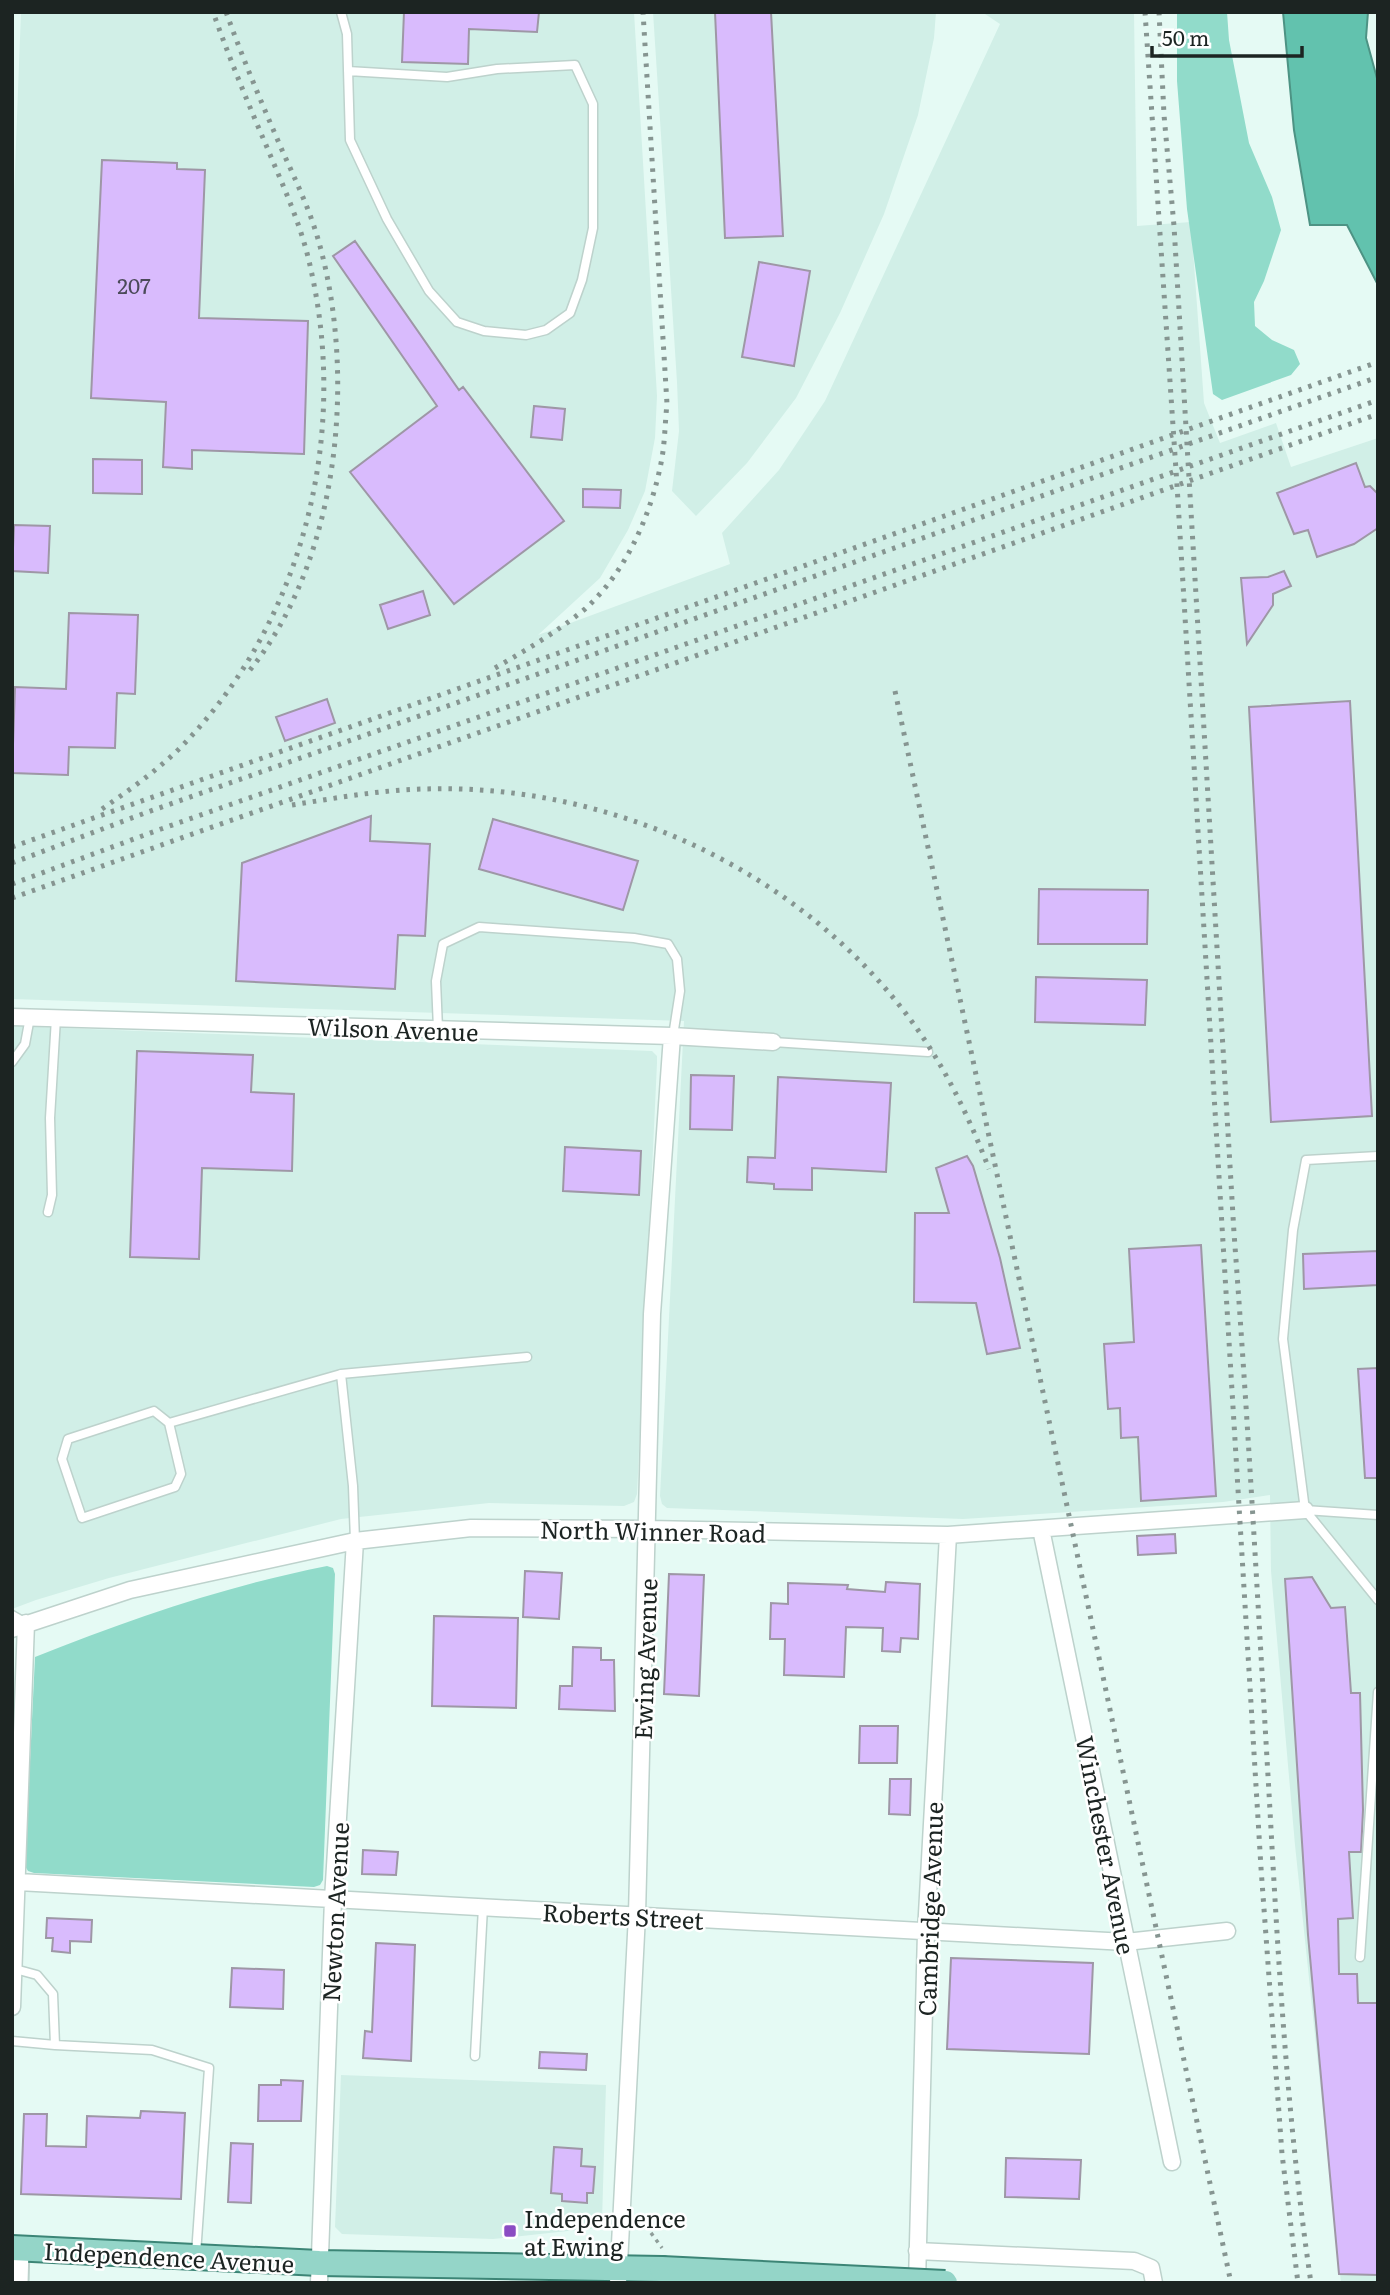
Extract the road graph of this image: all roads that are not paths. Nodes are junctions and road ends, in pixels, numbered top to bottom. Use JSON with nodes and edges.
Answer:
{"nodes":[{"id":1,"x":341,"y":12,"type":"edge"},
{"id":2,"x":348,"y":71,"type":"junction"},
{"id":3,"x":12,"y":1017,"type":"edge"},
{"id":4,"x":30,"y":1017,"type":"junction"},
{"id":5,"x":56,"y":1018,"type":"junction"},
{"id":6,"x":438,"y":1029,"type":"junction"},
{"id":7,"x":673,"y":1036,"type":"junction"},
{"id":8,"x":774,"y":1042,"type":"joint"},
{"id":9,"x":928,"y":1052,"type":"dead end"},
{"id":10,"x":12,"y":1062,"type":"edge"},
{"id":11,"x":1378,"y":1156,"type":"edge"},
{"id":12,"x":48,"y":1212,"type":"dead end"},
{"id":13,"x":527,"y":1357,"type":"dead end"},
{"id":14,"x":341,"y":1374,"type":"junction"},
{"id":15,"x":169,"y":1423,"type":"junction"},
{"id":16,"x":1305,"y":1510,"type":"junction"},
{"id":17,"x":1378,"y":1515,"type":"edge"},
{"id":18,"x":648,"y":1529,"type":"junction"},
{"id":19,"x":1041,"y":1529,"type":"junction"},
{"id":20,"x":948,"y":1535,"type":"junction"},
{"id":21,"x":355,"y":1541,"type":"junction"},
{"id":22,"x":1378,"y":1600,"type":"edge"},
{"id":23,"x":17,"y":1622,"type":"edge"},
{"id":24,"x":1378,"y":1692,"type":"edge"},
{"id":25,"x":18,"y":1882,"type":"junction"},
{"id":26,"x":333,"y":1899,"type":"junction"},
{"id":27,"x":482,"y":1907,"type":"junction"},
{"id":28,"x":637,"y":1915,"type":"junction"},
{"id":29,"x":1227,"y":1931,"type":"dead end"},
{"id":30,"x":926,"y":1932,"type":"junction"},
{"id":31,"x":1126,"y":1941,"type":"junction"},
{"id":32,"x":1360,"y":1957,"type":"dead end"},
{"id":33,"x":14,"y":1969,"type":"edge"},
{"id":34,"x":12,"y":2007,"type":"edge"},
{"id":35,"x":12,"y":2041,"type":"edge"},
{"id":36,"x":55,"y":2045,"type":"junction"},
{"id":37,"x":475,"y":2056,"type":"dead end"},
{"id":38,"x":1172,"y":2162,"type":"dead end"},
{"id":39,"x":16,"y":2248,"type":"edge"},
{"id":40,"x":918,"y":2251,"type":"junction"},
{"id":41,"x":196,"y":2257,"type":"junction"},
{"id":42,"x":319,"y":2273,"type":"edge"},
{"id":43,"x":621,"y":2278,"type":"edge"},
{"id":44,"x":18,"y":2283,"type":"edge"},
{"id":45,"x":917,"y":2283,"type":"edge"},
{"id":46,"x":945,"y":2283,"type":"edge"},
{"id":47,"x":1154,"y":2283,"type":"edge"}],
"edges":[{"from":1,"to":2,"type":"lane"},
{"from":2,"to":2,"type":"lane"},
{"from":3,"to":4,"type":"street","name":"Wilson Avenue"},
{"from":4,"to":5,"type":"street","name":"Wilson Avenue"},
{"from":4,"to":10,"type":"lane"},
{"from":5,"to":6,"type":"street","name":"Wilson Avenue"},
{"from":5,"to":12,"type":"lane"},
{"from":6,"to":7,"type":"street","name":"Wilson Avenue"},
{"from":6,"to":7,"type":"lane"},
{"from":7,"to":8,"type":"street","name":"Wilson Avenue"},
{"from":7,"to":18,"type":"street","name":"Ewing Avenue"},
{"from":8,"to":9,"type":"lane"},
{"from":11,"to":16,"type":"lane"},
{"from":13,"to":14,"type":"lane"},
{"from":14,"to":15,"type":"lane"},
{"from":14,"to":21,"type":"lane"},
{"from":15,"to":15,"type":"lane"},
{"from":16,"to":17,"type":"lane"},
{"from":16,"to":19,"type":"street","name":"North Winner Road"},
{"from":16,"to":22,"type":"lane"},
{"from":18,"to":20,"type":"street","name":"North Winner Road"},
{"from":18,"to":21,"type":"street","name":"North Winner Road"},
{"from":18,"to":28,"type":"street","name":"Ewing Avenue"},
{"from":19,"to":20,"type":"street","name":"North Winner Road"},
{"from":19,"to":31,"type":"street","name":"Winchester Avenue"},
{"from":20,"to":30,"type":"street","name":"Cambridge Avenue"},
{"from":21,"to":23,"type":"street","name":"North Winner Road"},
{"from":21,"to":26,"type":"street","name":"Newton Avenue"},
{"from":23,"to":25,"type":"street"},
{"from":24,"to":32,"type":"lane"},
{"from":25,"to":26,"type":"street","name":"Roberts Street"},
{"from":25,"to":33,"type":"street"},
{"from":26,"to":27,"type":"street","name":"Roberts Street"},
{"from":26,"to":42,"type":"street","name":"Newton Avenue"},
{"from":27,"to":28,"type":"street","name":"Roberts Street"},
{"from":27,"to":37,"type":"lane"},
{"from":28,"to":30,"type":"street","name":"Roberts Street"},
{"from":28,"to":43,"type":"street","name":"Ewing Avenue"},
{"from":29,"to":31,"type":"street","name":"Roberts Street"},
{"from":30,"to":31,"type":"street","name":"Roberts Street"},
{"from":30,"to":40,"type":"street","name":"Cambridge Avenue"},
{"from":31,"to":38,"type":"street","name":"Winchester Avenue"},
{"from":33,"to":34,"type":"street"},
{"from":33,"to":36,"type":"lane"},
{"from":35,"to":36,"type":"lane"},
{"from":36,"to":41,"type":"lane"},
{"from":39,"to":41,"type":"main road","name":"Independence Avenue"},
{"from":39,"to":44,"type":"street"},
{"from":40,"to":45,"type":"street","name":"Cambridge Avenue"},
{"from":40,"to":47,"type":"street"},
{"from":41,"to":42,"type":"main road","name":"Independence Avenue"},
{"from":42,"to":43,"type":"main road","name":"Independence Avenue"},
{"from":43,"to":46,"type":"main road","name":"Independence Avenue","bridge":true}]}
